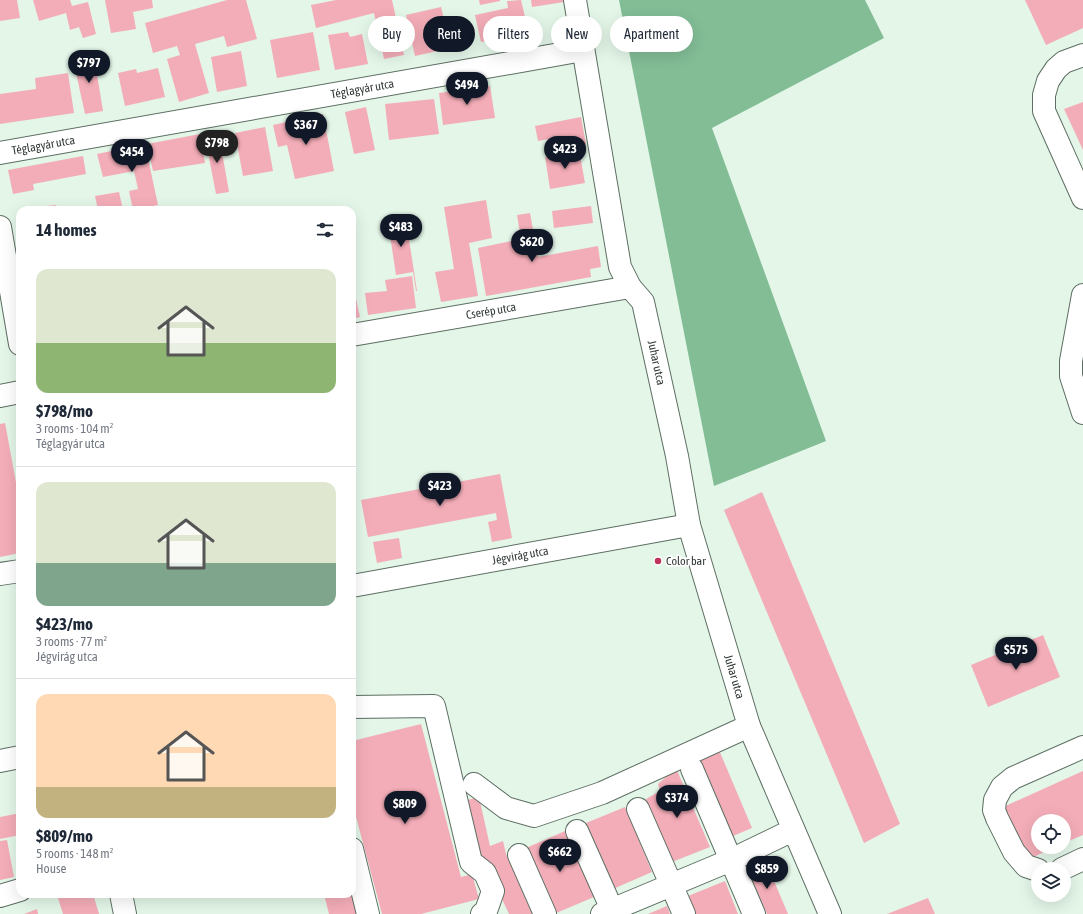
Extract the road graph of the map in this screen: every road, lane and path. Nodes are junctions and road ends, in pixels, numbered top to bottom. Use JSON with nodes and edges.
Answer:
{"nodes":[{"id":1,"x":575,"y":0,"type":"edge"},
{"id":2,"x":578,"y":16,"type":"edge"},
{"id":3,"x":572,"y":52,"type":"edge"},
{"id":4,"x":583,"y":52,"type":"edge"},
{"id":5,"x":1083,"y":55,"type":"edge"},
{"id":6,"x":0,"y":153,"type":"edge"},
{"id":7,"x":1083,"y":198,"type":"edge"},
{"id":8,"x":0,"y":227,"type":"edge"},
{"id":9,"x":630,"y":287,"type":"junction"},
{"id":10,"x":1083,"y":295,"type":"edge"},
{"id":11,"x":16,"y":321,"type":"edge"},
{"id":12,"x":356,"y":334,"type":"edge"},
{"id":13,"x":16,"y":393,"type":"edge"},
{"id":14,"x":0,"y":396,"type":"edge"},
{"id":15,"x":1083,"y":413,"type":"edge"},
{"id":16,"x":689,"y":525,"type":"junction"},
{"id":17,"x":16,"y":572,"type":"edge"},
{"id":18,"x":0,"y":574,"type":"edge"},
{"id":19,"x":356,"y":585,"type":"edge"},
{"id":20,"x":356,"y":707,"type":"edge"},
{"id":21,"x":749,"y":726,"type":"junction"},
{"id":22,"x":1083,"y":747,"type":"edge"},
{"id":23,"x":16,"y":758,"type":"edge"},
{"id":24,"x":0,"y":761,"type":"edge"},
{"id":25,"x":692,"y":768,"type":"dead end"},
{"id":26,"x":474,"y":784,"type":"dead end"},
{"id":27,"x":638,"y":809,"type":"dead end"},
{"id":28,"x":793,"y":830,"type":"junction"},
{"id":29,"x":578,"y":831,"type":"dead end"},
{"id":30,"x":519,"y":855,"type":"dead end"},
{"id":31,"x":1083,"y":859,"type":"edge"},
{"id":32,"x":731,"y":860,"type":"junction"},
{"id":33,"x":356,"y":865,"type":"edge"},
{"id":34,"x":1071,"y":865,"type":"edge"},
{"id":35,"x":1031,"y":868,"type":"edge"},
{"id":36,"x":671,"y":885,"type":"junction"},
{"id":37,"x":16,"y":891,"type":"edge"},
{"id":38,"x":0,"y":896,"type":"edge"},
{"id":39,"x":122,"y":898,"type":"edge"},
{"id":40,"x":609,"y":913,"type":"edge"},
{"id":41,"x":125,"y":914,"type":"edge"},
{"id":42,"x":368,"y":914,"type":"edge"},
{"id":43,"x":482,"y":914,"type":"edge"},
{"id":44,"x":544,"y":914,"type":"edge"},
{"id":45,"x":684,"y":914,"type":"edge"},
{"id":46,"x":754,"y":914,"type":"edge"},
{"id":47,"x":830,"y":914,"type":"edge"}],
"edges":[{"from":1,"to":2,"type":"street","name":"Juhar utca"},
{"from":3,"to":6,"type":"street","name":"Téglagyár utca"},
{"from":4,"to":9,"type":"street","name":"Juhar utca"},
{"from":5,"to":7,"type":"street"},
{"from":8,"to":11,"type":"street"},
{"from":9,"to":12,"type":"street","name":"Cserép utca"},
{"from":9,"to":16,"type":"street","name":"Juhar utca"},
{"from":10,"to":15,"type":"street"},
{"from":13,"to":14,"type":"street"},
{"from":16,"to":19,"type":"street","name":"Jégvirág utca"},
{"from":16,"to":21,"type":"street","name":"Juhar utca"},
{"from":17,"to":18,"type":"street"},
{"from":20,"to":43,"type":"street"},
{"from":21,"to":26,"type":"street"},
{"from":21,"to":28,"type":"street","name":"Juhar utca"},
{"from":22,"to":35,"type":"street"},
{"from":23,"to":24,"type":"street"},
{"from":25,"to":32,"type":"street"},
{"from":27,"to":36,"type":"street"},
{"from":28,"to":32,"type":"street"},
{"from":28,"to":47,"type":"street","name":"Juhar utca"},
{"from":29,"to":40,"type":"street"},
{"from":30,"to":44,"type":"street"},
{"from":31,"to":34,"type":"street"},
{"from":32,"to":36,"type":"street"},
{"from":32,"to":46,"type":"street"},
{"from":33,"to":42,"type":"street"},
{"from":36,"to":40,"type":"street"},
{"from":36,"to":45,"type":"street"},
{"from":37,"to":38,"type":"street"},
{"from":39,"to":41,"type":"street"}]}
